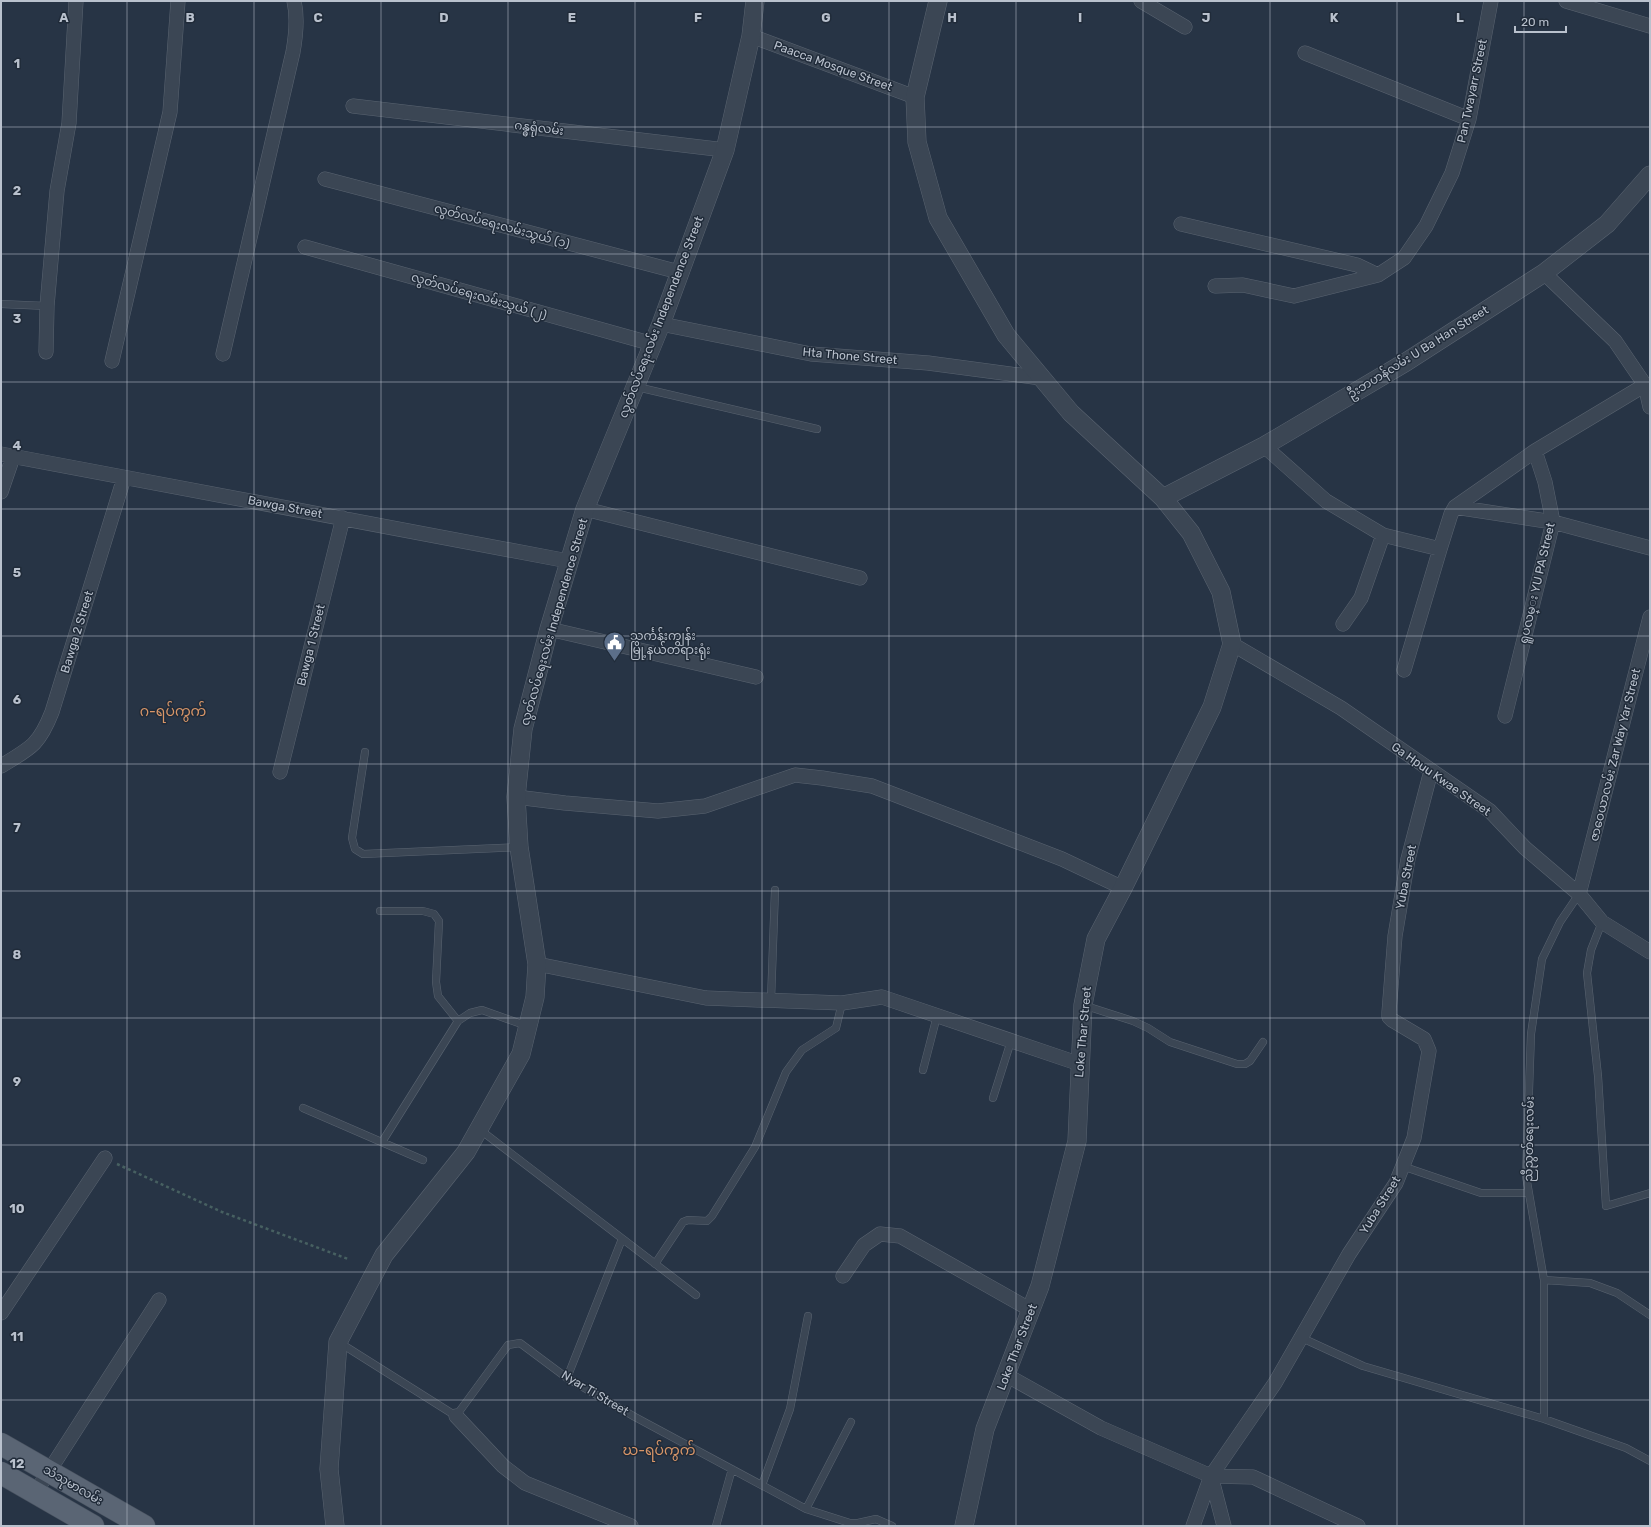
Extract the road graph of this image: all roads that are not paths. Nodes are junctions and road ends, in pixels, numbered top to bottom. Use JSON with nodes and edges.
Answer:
{"nodes":[{"id":1,"x":76,"y":1,"type":"edge"},
{"id":2,"x":178,"y":1,"type":"edge"},
{"id":3,"x":294,"y":1,"type":"edge"},
{"id":4,"x":755,"y":1,"type":"edge"},
{"id":5,"x":938,"y":1,"type":"edge"},
{"id":6,"x":1141,"y":1,"type":"edge"},
{"id":7,"x":1491,"y":1,"type":"edge"},
{"id":8,"x":1566,"y":1,"type":"edge"},
{"id":9,"x":1650,"y":26,"type":"edge"},
{"id":10,"x":1185,"y":27,"type":"dead end"},
{"id":11,"x":751,"y":36,"type":"junction"},
{"id":12,"x":1305,"y":53,"type":"dead end"},
{"id":13,"x":915,"y":97,"type":"junction"},
{"id":14,"x":353,"y":106,"type":"dead end"},
{"id":15,"x":1469,"y":119,"type":"junction"},
{"id":16,"x":725,"y":150,"type":"junction"},
{"id":17,"x":1650,"y":175,"type":"edge"},
{"id":18,"x":325,"y":179,"type":"dead end"},
{"id":19,"x":1181,"y":224,"type":"dead end"},
{"id":20,"x":305,"y":247,"type":"dead end"},
{"id":21,"x":680,"y":272,"type":"junction"},
{"id":22,"x":1544,"y":273,"type":"junction"},
{"id":23,"x":1378,"y":275,"type":"junction"},
{"id":24,"x":1216,"y":286,"type":"dead end"},
{"id":25,"x":1,"y":304,"type":"edge"},
{"id":26,"x":47,"y":306,"type":"junction"},
{"id":27,"x":661,"y":324,"type":"junction"},
{"id":28,"x":653,"y":344,"type":"junction"},
{"id":29,"x":46,"y":352,"type":"dead end"},
{"id":30,"x":222,"y":354,"type":"dead end"},
{"id":31,"x":112,"y":360,"type":"dead end"},
{"id":32,"x":1041,"y":378,"type":"junction"},
{"id":33,"x":1645,"y":385,"type":"junction"},
{"id":34,"x":636,"y":386,"type":"junction"},
{"id":35,"x":1650,"y":407,"type":"edge"},
{"id":36,"x":818,"y":429,"type":"dead end"},
{"id":37,"x":1264,"y":446,"type":"junction"},
{"id":38,"x":1535,"y":451,"type":"junction"},
{"id":39,"x":7,"y":456,"type":"edge"},
{"id":40,"x":124,"y":478,"type":"junction"},
{"id":41,"x":1,"y":492,"type":"edge"},
{"id":42,"x":1163,"y":498,"type":"junction"},
{"id":43,"x":1455,"y":507,"type":"junction"},
{"id":44,"x":585,"y":509,"type":"junction"},
{"id":45,"x":342,"y":518,"type":"junction"},
{"id":46,"x":1553,"y":522,"type":"junction"},
{"id":47,"x":1383,"y":535,"type":"junction"},
{"id":48,"x":1650,"y":548,"type":"edge"},
{"id":49,"x":1440,"y":549,"type":"junction"},
{"id":50,"x":568,"y":562,"type":"junction"},
{"id":51,"x":860,"y":578,"type":"dead end"},
{"id":52,"x":1650,"y":617,"type":"edge"},
{"id":53,"x":1343,"y":624,"type":"dead end"},
{"id":54,"x":549,"y":629,"type":"junction"},
{"id":55,"x":1232,"y":644,"type":"junction"},
{"id":56,"x":1404,"y":670,"type":"dead end"},
{"id":57,"x":756,"y":677,"type":"dead end"},
{"id":58,"x":1505,"y":716,"type":"dead end"},
{"id":59,"x":365,"y":752,"type":"dead end"},
{"id":60,"x":1,"y":766,"type":"edge"},
{"id":61,"x":280,"y":772,"type":"dead end"},
{"id":62,"x":1431,"y":772,"type":"junction"},
{"id":63,"x":516,"y":797,"type":"junction"},
{"id":64,"x":519,"y":847,"type":"junction"},
{"id":65,"x":1123,"y":888,"type":"junction"},
{"id":66,"x":774,"y":890,"type":"dead end"},
{"id":67,"x":1579,"y":894,"type":"junction"},
{"id":68,"x":380,"y":911,"type":"dead end"},
{"id":69,"x":1602,"y":922,"type":"junction"},
{"id":70,"x":1650,"y":952,"type":"edge"},
{"id":71,"x":537,"y":964,"type":"junction"},
{"id":72,"x":772,"y":1000,"type":"junction"},
{"id":73,"x":842,"y":1003,"type":"junction"},
{"id":74,"x":1083,"y":1005,"type":"junction"},
{"id":75,"x":937,"y":1016,"type":"junction"},
{"id":76,"x":458,"y":1021,"type":"junction"},
{"id":77,"x":528,"y":1026,"type":"junction"},
{"id":78,"x":1011,"y":1040,"type":"junction"},
{"id":79,"x":1262,"y":1042,"type":"dead end"},
{"id":80,"x":1080,"y":1064,"type":"junction"},
{"id":81,"x":923,"y":1070,"type":"dead end"},
{"id":82,"x":993,"y":1098,"type":"dead end"},
{"id":83,"x":303,"y":1108,"type":"dead end"},
{"id":84,"x":479,"y":1128,"type":"junction"},
{"id":85,"x":382,"y":1142,"type":"junction"},
{"id":86,"x":105,"y":1158,"type":"road end"},
{"id":87,"x":423,"y":1160,"type":"dead end"},
{"id":88,"x":1402,"y":1166,"type":"junction"},
{"id":89,"x":1529,"y":1193,"type":"junction"},
{"id":90,"x":1650,"y":1193,"type":"edge"},
{"id":91,"x":622,"y":1239,"type":"junction"},
{"id":92,"x":655,"y":1264,"type":"junction"},
{"id":93,"x":843,"y":1276,"type":"dead end"},
{"id":94,"x":1544,"y":1280,"type":"junction"},
{"id":95,"x":696,"y":1296,"type":"dead end"},
{"id":96,"x":159,"y":1300,"type":"dead end"},
{"id":97,"x":1031,"y":1310,"type":"junction"},
{"id":98,"x":1,"y":1313,"type":"edge"},
{"id":99,"x":1650,"y":1315,"type":"edge"},
{"id":100,"x":808,"y":1316,"type":"dead end"},
{"id":101,"x":1302,"y":1338,"type":"junction"},
{"id":102,"x":338,"y":1342,"type":"junction"},
{"id":103,"x":1006,"y":1375,"type":"junction"},
{"id":104,"x":567,"y":1378,"type":"junction"},
{"id":105,"x":456,"y":1416,"type":"junction"},
{"id":106,"x":1544,"y":1419,"type":"junction"},
{"id":107,"x":851,"y":1422,"type":"dead end"},
{"id":108,"x":1,"y":1444,"type":"edge"},
{"id":109,"x":1650,"y":1461,"type":"edge"},
{"id":110,"x":732,"y":1469,"type":"junction"},
{"id":111,"x":49,"y":1471,"type":"junction"},
{"id":112,"x":1,"y":1473,"type":"edge"},
{"id":113,"x":1211,"y":1476,"type":"junction"},
{"id":114,"x":762,"y":1485,"type":"junction"},
{"id":115,"x":35,"y":1493,"type":"junction"},
{"id":116,"x":806,"y":1509,"type":"junction"},
{"id":117,"x":93,"y":1526,"type":"edge"},
{"id":118,"x":144,"y":1526,"type":"edge"},
{"id":119,"x":336,"y":1526,"type":"edge"},
{"id":120,"x":631,"y":1526,"type":"edge"},
{"id":121,"x":716,"y":1526,"type":"edge"},
{"id":122,"x":892,"y":1526,"type":"edge"},
{"id":123,"x":964,"y":1526,"type":"edge"},
{"id":124,"x":1192,"y":1526,"type":"edge"},
{"id":125,"x":1224,"y":1526,"type":"edge"},
{"id":126,"x":1358,"y":1526,"type":"edge"}],
"edges":[{"from":1,"to":26,"type":"street"},
{"from":2,"to":31,"type":"street"},
{"from":3,"to":30,"type":"street"},
{"from":4,"to":11,"type":"street","name":"လွတ်လပ်ရေးလမ်း Independence Street"},
{"from":5,"to":13,"type":"street","name":"Loke Thar Street"},
{"from":6,"to":10,"type":"street"},
{"from":7,"to":15,"type":"street","name":"Pan Twayarr Street"},
{"from":8,"to":9,"type":"street"},
{"from":11,"to":13,"type":"street","name":"Paacca Mosque Street"},
{"from":11,"to":16,"type":"street","name":"လွတ်လပ်ရေးလမ်း Independence Street"},
{"from":12,"to":15,"type":"street"},
{"from":13,"to":32,"type":"street","name":"Loke Thar Street"},
{"from":14,"to":16,"type":"street","name":"ဂန္ဓရုံလမ်း"},
{"from":15,"to":23,"type":"street","name":"Pan Twayarr Street"},
{"from":16,"to":21,"type":"street","name":"လွတ်လပ်ရေးလမ်း Independence Street"},
{"from":17,"to":22,"type":"street","name":"ဦးဘဟန်လမ်း U Ba Han Street"},
{"from":18,"to":21,"type":"street","name":"လွတ်လပ်ရေးလမ်းသွယ် (၁)"},
{"from":19,"to":23,"type":"street"},
{"from":20,"to":28,"type":"street","name":"လွတ်လပ်ရေးလမ်းသွယ် (၂)"},
{"from":21,"to":27,"type":"street","name":"လွတ်လပ်ရေးလမ်း Independence Street"},
{"from":22,"to":33,"type":"street"},
{"from":22,"to":37,"type":"street","name":"ဦးဘဟန်လမ်း U Ba Han Street"},
{"from":23,"to":24,"type":"street","name":"Pan Twayarr Street"},
{"from":25,"to":26,"type":"lane"},
{"from":26,"to":29,"type":"street"},
{"from":27,"to":28,"type":"street","name":"လွတ်လပ်ရေးလမ်း Independence Street"},
{"from":27,"to":32,"type":"street","name":"Hta Thone Street"},
{"from":28,"to":34,"type":"street","name":"လွတ်လပ်ရေးလမ်း Independence Street"},
{"from":32,"to":42,"type":"street","name":"Loke Thar Street"},
{"from":33,"to":35,"type":"street"},
{"from":33,"to":38,"type":"street"},
{"from":34,"to":36,"type":"lane"},
{"from":34,"to":44,"type":"street","name":"လွတ်လပ်ရေးလမ်း Independence Street"},
{"from":37,"to":42,"type":"street","name":"ဦးဘဟန်လမ်း U Ba Han Street"},
{"from":37,"to":47,"type":"street"},
{"from":38,"to":43,"type":"street"},
{"from":38,"to":46,"type":"street","name":"ရူပလမ္း YU PA Street"},
{"from":39,"to":40,"type":"street","name":"Bawga Street"},
{"from":39,"to":41,"type":"street"},
{"from":40,"to":45,"type":"street","name":"Bawga Street"},
{"from":40,"to":60,"type":"street","name":"Bawga 2 Street"},
{"from":42,"to":55,"type":"street","name":"Loke Thar Street"},
{"from":43,"to":46,"type":"street"},
{"from":43,"to":49,"type":"street"},
{"from":44,"to":50,"type":"street","name":"လွတ်လပ်ရေးလမ်း Independence Street"},
{"from":44,"to":51,"type":"street"},
{"from":45,"to":50,"type":"street","name":"Bawga Street"},
{"from":45,"to":61,"type":"street","name":"Bawga 1 Street"},
{"from":46,"to":48,"type":"street"},
{"from":46,"to":58,"type":"street","name":"ရူပလမ္း YU PA Street"},
{"from":47,"to":49,"type":"street"},
{"from":47,"to":53,"type":"street"},
{"from":49,"to":56,"type":"street"},
{"from":50,"to":54,"type":"street","name":"လွတ်လပ်ရေးလမ်း Independence Street"},
{"from":52,"to":67,"type":"street","name":"ဇာဝေယာလမ်း Zar Way Yar Street"},
{"from":54,"to":57,"type":"street"},
{"from":54,"to":63,"type":"street","name":"လွတ်လပ်ရေးလမ်း Independence Street"},
{"from":55,"to":62,"type":"street","name":"Ga Hpuu Kwae Street"},
{"from":55,"to":65,"type":"street","name":"Loke Thar Street"},
{"from":59,"to":64,"type":"lane"},
{"from":62,"to":67,"type":"street","name":"Ga Hpuu Kwae Street"},
{"from":62,"to":88,"type":"street","name":"Yuba Street"},
{"from":63,"to":64,"type":"street","name":"လွတ်လပ်ရေးလမ်း Independence Street"},
{"from":63,"to":65,"type":"street"},
{"from":64,"to":71,"type":"street","name":"လွတ်လပ်ရေးလမ်း Independence Street"},
{"from":65,"to":74,"type":"street","name":"Loke Thar Street"},
{"from":66,"to":72,"type":"lane"},
{"from":67,"to":69,"type":"street","name":"Ga Hpuu Kwae Street"},
{"from":67,"to":89,"type":"lane","name":"ညီညွတ်ရေးလမ်း"},
{"from":68,"to":76,"type":"lane"},
{"from":69,"to":70,"type":"street","name":"Ga Hpuu Kwae Street"},
{"from":69,"to":90,"type":"lane"},
{"from":71,"to":72,"type":"street"},
{"from":71,"to":77,"type":"street","name":"လွတ်လပ်ရေးလမ်း Independence Street"},
{"from":72,"to":73,"type":"street"},
{"from":73,"to":75,"type":"street"},
{"from":73,"to":92,"type":"lane"},
{"from":74,"to":79,"type":"lane"},
{"from":74,"to":80,"type":"street","name":"Loke Thar Street"},
{"from":75,"to":78,"type":"street"},
{"from":75,"to":81,"type":"lane"},
{"from":76,"to":77,"type":"lane"},
{"from":76,"to":85,"type":"lane"},
{"from":77,"to":84,"type":"street","name":"လွတ်လပ်ရေးလမ်း Independence Street"},
{"from":78,"to":80,"type":"street"},
{"from":78,"to":82,"type":"lane"},
{"from":80,"to":97,"type":"street","name":"Loke Thar Street"},
{"from":83,"to":85,"type":"lane"},
{"from":84,"to":91,"type":"lane"},
{"from":84,"to":102,"type":"street","name":"လွတ်လပ်ရေးလမ်း Independence Street"},
{"from":85,"to":87,"type":"lane"},
{"from":86,"to":98,"type":"street"},
{"from":88,"to":89,"type":"lane"},
{"from":88,"to":101,"type":"street","name":"Yuba Street"},
{"from":89,"to":94,"type":"lane","name":"ညီညွတ်ရေးလမ်း"},
{"from":91,"to":92,"type":"lane"},
{"from":91,"to":104,"type":"lane"},
{"from":92,"to":95,"type":"lane"},
{"from":93,"to":97,"type":"street"},
{"from":94,"to":99,"type":"lane"},
{"from":94,"to":106,"type":"lane","name":"ညီညွတ်ရေးလမ်း"},
{"from":96,"to":111,"type":"street"},
{"from":97,"to":103,"type":"street","name":"Loke Thar Street"},
{"from":100,"to":114,"type":"lane"},
{"from":101,"to":106,"type":"lane"},
{"from":101,"to":113,"type":"street","name":"Yuba Street"},
{"from":102,"to":105,"type":"lane"},
{"from":102,"to":119,"type":"street","name":"လွတ်လပ်ရေးလမ်း Independence Street"},
{"from":103,"to":113,"type":"street"},
{"from":103,"to":123,"type":"street","name":"Loke Thar Street"},
{"from":104,"to":105,"type":"lane","name":"Nyar Ti Street"},
{"from":104,"to":110,"type":"lane","name":"Nyar Ti Street"},
{"from":105,"to":120,"type":"street"},
{"from":106,"to":109,"type":"lane"},
{"from":107,"to":116,"type":"lane"},
{"from":108,"to":111,"type":"main road","name":"သံသုမာလမ်း"},
{"from":110,"to":114,"type":"lane","name":"Nyar Ti Street"},
{"from":110,"to":121,"type":"lane"},
{"from":111,"to":115,"type":"street"},
{"from":111,"to":118,"type":"main road","name":"သံသုမာလမ်း"},
{"from":112,"to":115,"type":"main road"},
{"from":113,"to":124,"type":"street","name":"Yuba Street"},
{"from":113,"to":125,"type":"street"},
{"from":113,"to":126,"type":"street"},
{"from":114,"to":116,"type":"lane","name":"Nyar Ti Street"},
{"from":115,"to":117,"type":"main road"},
{"from":116,"to":122,"type":"lane","name":"Nyar Ti Street"}]}
